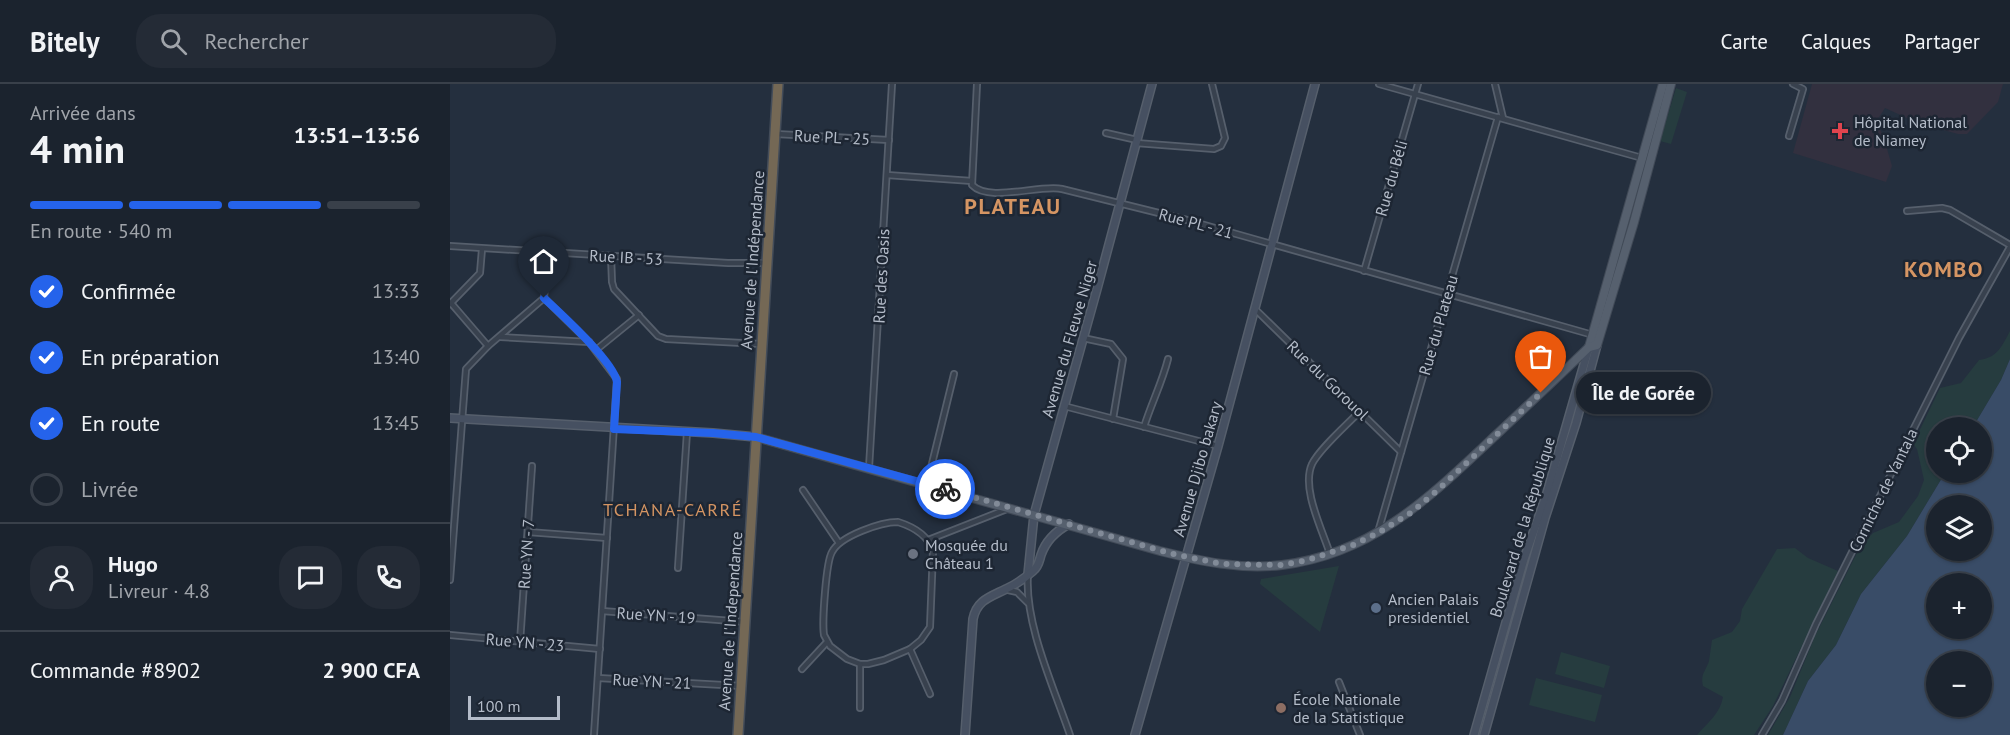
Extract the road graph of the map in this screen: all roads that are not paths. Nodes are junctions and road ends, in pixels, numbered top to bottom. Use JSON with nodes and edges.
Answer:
{"nodes":[{"id":1,"x":778,"y":84,"type":"edge"},
{"id":2,"x":892,"y":84,"type":"edge"},
{"id":3,"x":977,"y":84,"type":"edge"},
{"id":4,"x":1152,"y":84,"type":"edge"},
{"id":5,"x":1212,"y":84,"type":"edge"},
{"id":6,"x":1315,"y":84,"type":"edge"},
{"id":7,"x":1378,"y":84,"type":"edge"},
{"id":8,"x":1418,"y":84,"type":"edge"},
{"id":9,"x":1495,"y":84,"type":"edge"},
{"id":10,"x":1663,"y":84,"type":"edge"},
{"id":11,"x":1671,"y":84,"type":"edge"},
{"id":12,"x":1794,"y":84,"type":"edge"},
{"id":13,"x":1415,"y":94,"type":"junction"},
{"id":14,"x":1500,"y":117,"type":"junction"},
{"id":15,"x":1106,"y":133,"type":"dead end"},
{"id":16,"x":776,"y":134,"type":"junction"},
{"id":17,"x":1789,"y":136,"type":"dead end"},
{"id":18,"x":889,"y":140,"type":"junction"},
{"id":19,"x":1137,"y":142,"type":"junction"},
{"id":20,"x":1646,"y":160,"type":"junction"},
{"id":21,"x":887,"y":175,"type":"junction"},
{"id":22,"x":972,"y":181,"type":"junction"},
{"id":23,"x":1120,"y":202,"type":"junction"},
{"id":24,"x":1907,"y":211,"type":"dead end"},
{"id":25,"x":1272,"y":244,"type":"junction"},
{"id":26,"x":450,"y":246,"type":"edge"},
{"id":27,"x":2010,"y":246,"type":"edge"},
{"id":28,"x":482,"y":249,"type":"junction"},
{"id":29,"x":548,"y":253,"type":"junction"},
{"id":30,"x":611,"y":256,"type":"junction"},
{"id":31,"x":767,"y":263,"type":"junction"},
{"id":32,"x":1364,"y":271,"type":"junction"},
{"id":33,"x":1446,"y":295,"type":"junction"},
{"id":34,"x":544,"y":298,"type":"junction"},
{"id":35,"x":450,"y":304,"type":"edge"},
{"id":36,"x":1255,"y":309,"type":"junction"},
{"id":37,"x":639,"y":315,"type":"junction"},
{"id":38,"x":500,"y":337,"type":"junction"},
{"id":39,"x":1083,"y":338,"type":"junction"},
{"id":40,"x":1594,"y":341,"type":"junction"},
{"id":41,"x":589,"y":342,"type":"junction"},
{"id":42,"x":761,"y":344,"type":"junction"},
{"id":43,"x":488,"y":346,"type":"junction"},
{"id":44,"x":596,"y":350,"type":"junction"},
{"id":45,"x":1168,"y":359,"type":"dead end"},
{"id":46,"x":954,"y":374,"type":"dead end"},
{"id":47,"x":1064,"y":406,"type":"junction"},
{"id":48,"x":1359,"y":411,"type":"junction"},
{"id":49,"x":450,"y":418,"type":"edge"},
{"id":50,"x":1113,"y":418,"type":"junction"},
{"id":51,"x":463,"y":419,"type":"junction"},
{"id":52,"x":1144,"y":427,"type":"junction"},
{"id":53,"x":614,"y":429,"type":"junction"},
{"id":54,"x":687,"y":432,"type":"junction"},
{"id":55,"x":756,"y":437,"type":"junction"},
{"id":56,"x":1218,"y":447,"type":"junction"},
{"id":57,"x":1401,"y":452,"type":"junction"},
{"id":58,"x":531,"y":466,"type":"dead end"},
{"id":59,"x":869,"y":468,"type":"junction"},
{"id":60,"x":927,"y":484,"type":"junction"},
{"id":61,"x":803,"y":490,"type":"dead end"},
{"id":62,"x":1550,"y":495,"type":"junction"},
{"id":63,"x":453,"y":504,"type":"edge"},
{"id":64,"x":1010,"y":508,"type":"junction"},
{"id":65,"x":1034,"y":515,"type":"junction"},
{"id":66,"x":1069,"y":524,"type":"junction"},
{"id":67,"x":528,"y":532,"type":"junction"},
{"id":68,"x":1378,"y":533,"type":"junction"},
{"id":69,"x":607,"y":538,"type":"junction"},
{"id":70,"x":928,"y":540,"type":"junction"},
{"id":71,"x":839,"y":543,"type":"junction"},
{"id":72,"x":1330,"y":554,"type":"junction"},
{"id":73,"x":1185,"y":557,"type":"junction"},
{"id":74,"x":1524,"y":559,"type":"junction"},
{"id":75,"x":1533,"y":561,"type":"junction"},
{"id":76,"x":678,"y":568,"type":"dead end"},
{"id":77,"x":1028,"y":574,"type":"junction"},
{"id":78,"x":450,"y":579,"type":"edge"},
{"id":79,"x":1005,"y":590,"type":"junction"},
{"id":80,"x":1514,"y":598,"type":"junction"},
{"id":81,"x":1522,"y":601,"type":"junction"},
{"id":82,"x":1028,"y":603,"type":"junction"},
{"id":83,"x":602,"y":611,"type":"junction"},
{"id":84,"x":745,"y":622,"type":"junction"},
{"id":85,"x":450,"y":635,"type":"edge"},
{"id":86,"x":520,"y":642,"type":"junction"},
{"id":87,"x":827,"y":642,"type":"junction"},
{"id":88,"x":600,"y":649,"type":"junction"},
{"id":89,"x":910,"y":649,"type":"junction"},
{"id":90,"x":860,"y":664,"type":"junction"},
{"id":91,"x":802,"y":669,"type":"dead end"},
{"id":92,"x":598,"y":678,"type":"junction"},
{"id":93,"x":1339,"y":682,"type":"dead end"},
{"id":94,"x":741,"y":686,"type":"junction"},
{"id":95,"x":930,"y":694,"type":"dead end"},
{"id":96,"x":860,"y":708,"type":"dead end"},
{"id":97,"x":1481,"y":708,"type":"junction"},
{"id":98,"x":1490,"y":711,"type":"junction"},
{"id":99,"x":594,"y":735,"type":"edge"},
{"id":100,"x":738,"y":735,"type":"edge"},
{"id":101,"x":965,"y":735,"type":"edge"},
{"id":102,"x":1070,"y":735,"type":"edge"},
{"id":103,"x":1135,"y":735,"type":"edge"},
{"id":104,"x":1360,"y":735,"type":"edge"},
{"id":105,"x":1474,"y":735,"type":"edge"},
{"id":106,"x":1484,"y":735,"type":"edge"},
{"id":107,"x":1762,"y":735,"type":"edge"}],
"edges":[{"from":1,"to":16,"type":"highway","name":"Avenue de l'Indépendance"},
{"from":2,"to":18,"type":"street","name":"Rue des Oasis"},
{"from":3,"to":22,"type":"street"},
{"from":4,"to":19,"type":"street","name":"Avenue du Fleuve Niger"},
{"from":5,"to":19,"type":"street"},
{"from":6,"to":25,"type":"street"},
{"from":7,"to":13,"type":"street"},
{"from":8,"to":13,"type":"street","name":"Rue du Béli"},
{"from":9,"to":14,"type":"street","name":"Rue du Plateau"},
{"from":10,"to":20,"type":"main road","name":"Boulevard de la République"},
{"from":11,"to":20,"type":"main road","name":"Boulevard de la République"},
{"from":12,"to":17,"type":"street"},
{"from":13,"to":14,"type":"street"},
{"from":13,"to":32,"type":"street","name":"Rue du Béli"},
{"from":14,"to":20,"type":"street"},
{"from":14,"to":33,"type":"street","name":"Rue du Plateau"},
{"from":15,"to":19,"type":"street"},
{"from":16,"to":18,"type":"street","name":"Rue PL - 25"},
{"from":16,"to":31,"type":"highway","name":"Avenue de l'Indépendance"},
{"from":18,"to":21,"type":"street","name":"Rue des Oasis"},
{"from":19,"to":23,"type":"street","name":"Avenue du Fleuve Niger"},
{"from":20,"to":40,"type":"main road","name":"Boulevard de la République"},
{"from":21,"to":22,"type":"street","name":"Rue PL - 21"},
{"from":21,"to":59,"type":"street","name":"Rue des Oasis"},
{"from":22,"to":23,"type":"street","name":"Rue PL - 21"},
{"from":23,"to":25,"type":"street","name":"Rue PL - 21"},
{"from":23,"to":39,"type":"street","name":"Avenue du Fleuve Niger"},
{"from":24,"to":27,"type":"street"},
{"from":25,"to":32,"type":"street","name":"Rue PL - 21"},
{"from":25,"to":36,"type":"street","name":"Avenue Djibo bakary"},
{"from":26,"to":28,"type":"street","name":"Rue IB - 53"},
{"from":27,"to":107,"type":"street","name":"Corniche de Yantala"},
{"from":28,"to":29,"type":"street","name":"Rue IB - 53"},
{"from":28,"to":35,"type":"street"},
{"from":29,"to":30,"type":"street","name":"Rue IB - 53"},
{"from":29,"to":34,"type":"street"},
{"from":30,"to":31,"type":"street","name":"Rue IB - 53"},
{"from":30,"to":37,"type":"street"},
{"from":31,"to":42,"type":"highway","name":"Avenue de l'Indépendance"},
{"from":32,"to":33,"type":"street","name":"Rue PL - 21"},
{"from":33,"to":40,"type":"street","name":"Rue PL - 21"},
{"from":33,"to":57,"type":"street","name":"Rue du Plateau"},
{"from":34,"to":38,"type":"street"},
{"from":34,"to":41,"type":"street"},
{"from":35,"to":43,"type":"street"},
{"from":36,"to":48,"type":"street","name":"Rue du Gorouol"},
{"from":36,"to":56,"type":"street","name":"Avenue Djibo bakary"},
{"from":37,"to":42,"type":"street"},
{"from":37,"to":44,"type":"street"},
{"from":38,"to":41,"type":"street"},
{"from":38,"to":43,"type":"street"},
{"from":39,"to":47,"type":"street","name":"Avenue du Fleuve Niger"},
{"from":39,"to":50,"type":"street"},
{"from":40,"to":62,"type":"street","name":"Boulevard de la République"},
{"from":40,"to":68,"type":"main road"},
{"from":41,"to":44,"type":"street"},
{"from":42,"to":55,"type":"highway","name":"Avenue de l'Indépendance"},
{"from":43,"to":51,"type":"street"},
{"from":44,"to":53,"type":"street"},
{"from":45,"to":52,"type":"street"},
{"from":46,"to":60,"type":"street"},
{"from":47,"to":50,"type":"street"},
{"from":47,"to":65,"type":"street","name":"Avenue du Fleuve Niger"},
{"from":48,"to":57,"type":"street","name":"Rue du Gorouol"},
{"from":48,"to":72,"type":"street"},
{"from":49,"to":51,"type":"street"},
{"from":50,"to":52,"type":"street"},
{"from":51,"to":53,"type":"street"},
{"from":51,"to":63,"type":"street"},
{"from":52,"to":56,"type":"street"},
{"from":53,"to":54,"type":"street"},
{"from":53,"to":69,"type":"street"},
{"from":54,"to":55,"type":"street"},
{"from":54,"to":76,"type":"street"},
{"from":55,"to":59,"type":"main road"},
{"from":55,"to":84,"type":"highway","name":"Avenue de l'Independance"},
{"from":56,"to":73,"type":"street","name":"Avenue Djibo bakary"},
{"from":57,"to":68,"type":"street","name":"Rue du Plateau"},
{"from":58,"to":67,"type":"street","name":"Rue YN - 7"},
{"from":59,"to":60,"type":"main road"},
{"from":60,"to":64,"type":"main road"},
{"from":61,"to":71,"type":"street"},
{"from":62,"to":74,"type":"street","name":"Boulevard de la République"},
{"from":62,"to":75,"type":"street","name":"Boulevard de la République"},
{"from":63,"to":78,"type":"street"},
{"from":64,"to":65,"type":"main road"},
{"from":64,"to":70,"type":"street"},
{"from":65,"to":66,"type":"main road"},
{"from":65,"to":77,"type":"street","name":"Avenue du Fleuve Niger"},
{"from":66,"to":73,"type":"main road"},
{"from":66,"to":77,"type":"street"},
{"from":67,"to":69,"type":"street"},
{"from":67,"to":86,"type":"street","name":"Rue YN - 7"},
{"from":68,"to":72,"type":"main road"},
{"from":69,"to":83,"type":"street"},
{"from":70,"to":71,"type":"street"},
{"from":70,"to":89,"type":"street"},
{"from":71,"to":87,"type":"street"},
{"from":72,"to":73,"type":"main road"},
{"from":73,"to":103,"type":"street","name":"Avenue Djibo bakary"},
{"from":74,"to":75,"type":"street"},
{"from":74,"to":80,"type":"street","name":"Boulevard de la République"},
{"from":75,"to":81,"type":"street","name":"Boulevard de la République"},
{"from":77,"to":79,"type":"street"},
{"from":77,"to":82,"type":"street","name":"Avenue du Fleuve Niger"},
{"from":79,"to":82,"type":"street"},
{"from":79,"to":101,"type":"street"},
{"from":80,"to":81,"type":"street"},
{"from":80,"to":97,"type":"street","name":"Boulevard de la République"},
{"from":81,"to":98,"type":"street","name":"Boulevard de la République"},
{"from":82,"to":102,"type":"street","name":"Avenue du Fleuve Niger"},
{"from":83,"to":84,"type":"street","name":"Rue YN - 19"},
{"from":83,"to":88,"type":"street"},
{"from":84,"to":94,"type":"highway","name":"Avenue de l'Independance"},
{"from":85,"to":86,"type":"street","name":"Rue YN - 23"},
{"from":86,"to":88,"type":"street","name":"Rue YN - 23"},
{"from":87,"to":90,"type":"street"},
{"from":87,"to":91,"type":"street"},
{"from":88,"to":92,"type":"street"},
{"from":89,"to":90,"type":"street"},
{"from":89,"to":95,"type":"street"},
{"from":90,"to":96,"type":"street"},
{"from":92,"to":94,"type":"street","name":"Rue YN - 21"},
{"from":92,"to":99,"type":"street"},
{"from":93,"to":104,"type":"street"},
{"from":94,"to":100,"type":"highway","name":"Avenue de l'Independance"},
{"from":97,"to":98,"type":"street"},
{"from":97,"to":105,"type":"street","name":"Boulevard de la République"},
{"from":98,"to":106,"type":"street","name":"Boulevard de la République"}]}
